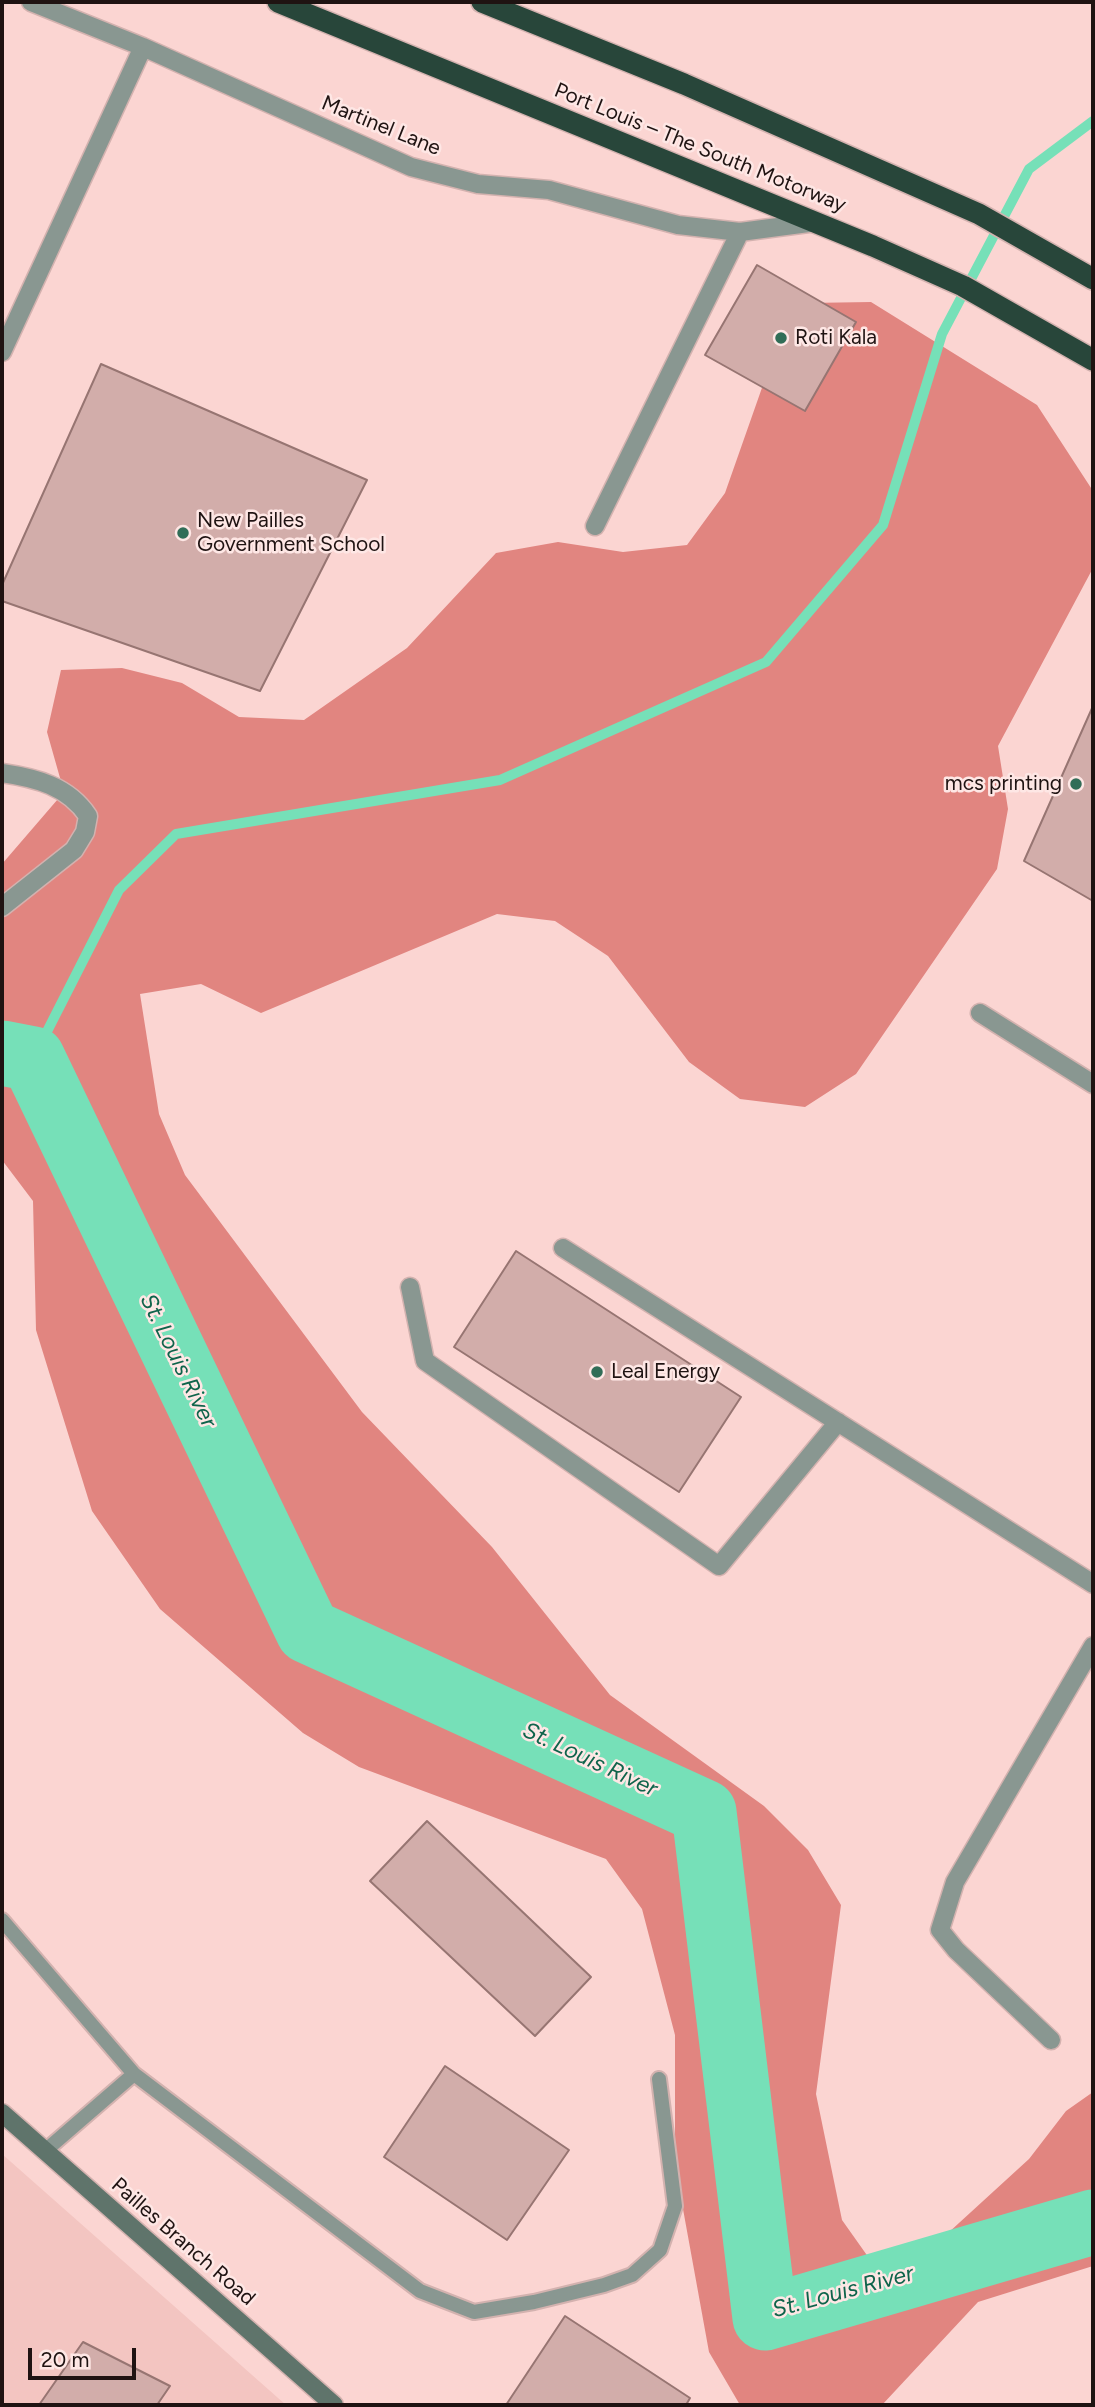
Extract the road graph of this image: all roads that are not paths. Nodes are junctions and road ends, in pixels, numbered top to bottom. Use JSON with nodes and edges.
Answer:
{"nodes":[{"id":1,"x":31,"y":2,"type":"edge"},
{"id":2,"x":278,"y":2,"type":"edge"},
{"id":3,"x":482,"y":2,"type":"edge"},
{"id":4,"x":143,"y":47,"type":"junction"},
{"id":5,"x":816,"y":222,"type":"junction"},
{"id":6,"x":740,"y":232,"type":"junction"},
{"id":7,"x":1086,"y":275,"type":"edge"},
{"id":8,"x":2,"y":352,"type":"edge"},
{"id":9,"x":1093,"y":360,"type":"edge"},
{"id":10,"x":595,"y":526,"type":"dead end"},
{"id":11,"x":2,"y":773,"type":"edge"},
{"id":12,"x":2,"y":907,"type":"edge"},
{"id":13,"x":980,"y":1013,"type":"dead end"},
{"id":14,"x":1093,"y":1084,"type":"edge"},
{"id":15,"x":563,"y":1248,"type":"dead end"},
{"id":16,"x":410,"y":1287,"type":"dead end"},
{"id":17,"x":838,"y":1422,"type":"junction"},
{"id":18,"x":1093,"y":1584,"type":"edge"},
{"id":19,"x":1093,"y":1646,"type":"edge"},
{"id":20,"x":2,"y":1920,"type":"edge"},
{"id":21,"x":1051,"y":2040,"type":"dead end"},
{"id":22,"x":134,"y":2074,"type":"junction"},
{"id":23,"x":659,"y":2079,"type":"dead end"},
{"id":24,"x":2,"y":2113,"type":"edge"},
{"id":25,"x":45,"y":2151,"type":"junction"},
{"id":26,"x":334,"y":2405,"type":"edge"}],
"edges":[{"from":1,"to":4,"type":"street","name":"Martinel Lane"},
{"from":2,"to":5,"type":"highway","name":"Port Louis – The South Motorway"},
{"from":3,"to":7,"type":"highway"},
{"from":4,"to":6,"type":"street","name":"Martinel Lane"},
{"from":4,"to":8,"type":"street"},
{"from":5,"to":6,"type":"street","name":"Martinel Lane"},
{"from":5,"to":9,"type":"highway","name":"Port Louis – The South Motorway"},
{"from":6,"to":10,"type":"street"},
{"from":11,"to":12,"type":"street"},
{"from":13,"to":14,"type":"street"},
{"from":15,"to":17,"type":"street"},
{"from":16,"to":17,"type":"street"},
{"from":17,"to":18,"type":"street"},
{"from":19,"to":21,"type":"street"},
{"from":20,"to":22,"type":"lane"},
{"from":22,"to":23,"type":"lane"},
{"from":22,"to":25,"type":"lane"},
{"from":24,"to":25,"type":"main road","name":"Pailles Branch Road"},
{"from":25,"to":26,"type":"main road","name":"Pailles Branch Road"}]}
